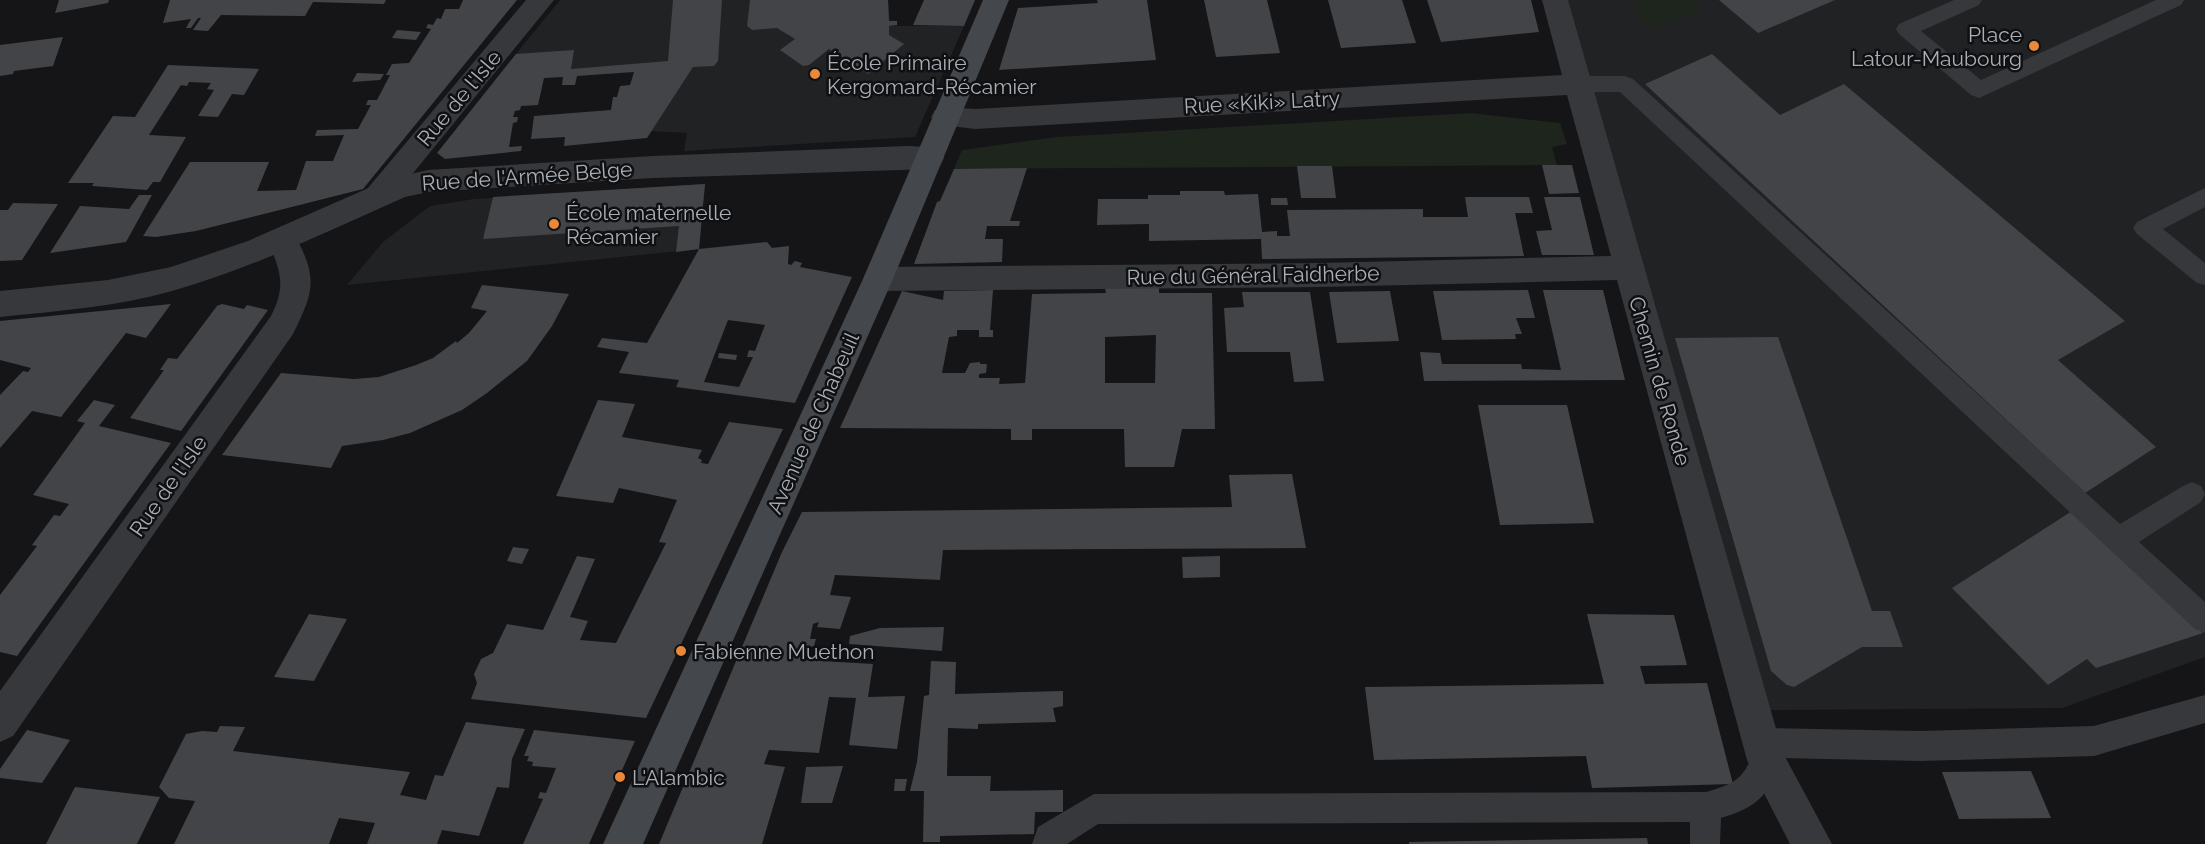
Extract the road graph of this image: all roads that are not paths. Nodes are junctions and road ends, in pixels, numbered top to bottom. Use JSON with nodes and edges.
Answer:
{"nodes":[{"id":1,"x":540,"y":0,"type":"edge"},
{"id":2,"x":996,"y":0,"type":"edge"},
{"id":3,"x":1555,"y":0,"type":"edge"},
{"id":4,"x":1972,"y":0,"type":"edge"},
{"id":5,"x":2174,"y":0,"type":"edge"},
{"id":6,"x":1579,"y":84,"type":"junction"},
{"id":7,"x":948,"y":111,"type":"junction"},
{"id":8,"x":930,"y":158,"type":"junction"},
{"id":9,"x":378,"y":196,"type":"junction"},
{"id":10,"x":2205,"y":197,"type":"edge"},
{"id":11,"x":282,"y":239,"type":"junction"},
{"id":12,"x":1628,"y":268,"type":"junction"},
{"id":13,"x":2205,"y":276,"type":"edge"},
{"id":14,"x":878,"y":279,"type":"junction"},
{"id":15,"x":0,"y":304,"type":"edge"},
{"id":16,"x":2192,"y":494,"type":"dead end"},
{"id":17,"x":2117,"y":542,"type":"junction"},
{"id":18,"x":2205,"y":620,"type":"edge"},
{"id":19,"x":2205,"y":710,"type":"edge"},
{"id":20,"x":0,"y":723,"type":"edge"},
{"id":21,"x":1764,"y":752,"type":"junction"},
{"id":22,"x":1706,"y":807,"type":"junction"},
{"id":23,"x":623,"y":844,"type":"edge"},
{"id":24,"x":1047,"y":844,"type":"edge"},
{"id":25,"x":1705,"y":844,"type":"edge"},
{"id":26,"x":1812,"y":844,"type":"edge"}],
"edges":[{"from":1,"to":9,"type":"street","name":"Rue de l'Isle"},
{"from":2,"to":7,"type":"main road","name":"Avenue de Chabeuil"},
{"from":3,"to":6,"type":"street","name":"Chemin de Ronde"},
{"from":4,"to":5,"type":"lane"},
{"from":6,"to":7,"type":"street","name":"Rue «Kiki» Latry"},
{"from":6,"to":12,"type":"street","name":"Chemin de Ronde"},
{"from":6,"to":17,"type":"lane"},
{"from":7,"to":8,"type":"main road","name":"Avenue de Chabeuil"},
{"from":8,"to":9,"type":"street","name":"Rue de l'Armée Belge"},
{"from":8,"to":14,"type":"main road","name":"Avenue de Chabeuil"},
{"from":9,"to":11,"type":"street","name":"Rue de l'Armée Belge"},
{"from":10,"to":13,"type":"lane"},
{"from":11,"to":15,"type":"street","name":"Rue de l'Armée Belge"},
{"from":11,"to":20,"type":"street","name":"Rue de l'Isle"},
{"from":12,"to":14,"type":"street","name":"Rue du Général Faidherbe"},
{"from":12,"to":21,"type":"street","name":"Chemin de Ronde"},
{"from":14,"to":23,"type":"main road","name":"Avenue de Chabeuil"},
{"from":16,"to":17,"type":"lane"},
{"from":17,"to":18,"type":"lane"},
{"from":19,"to":21,"type":"lane"},
{"from":21,"to":22,"type":"lane"},
{"from":21,"to":26,"type":"street","name":"Chemin de Ronde"},
{"from":22,"to":24,"type":"lane"},
{"from":22,"to":25,"type":"lane"}]}
